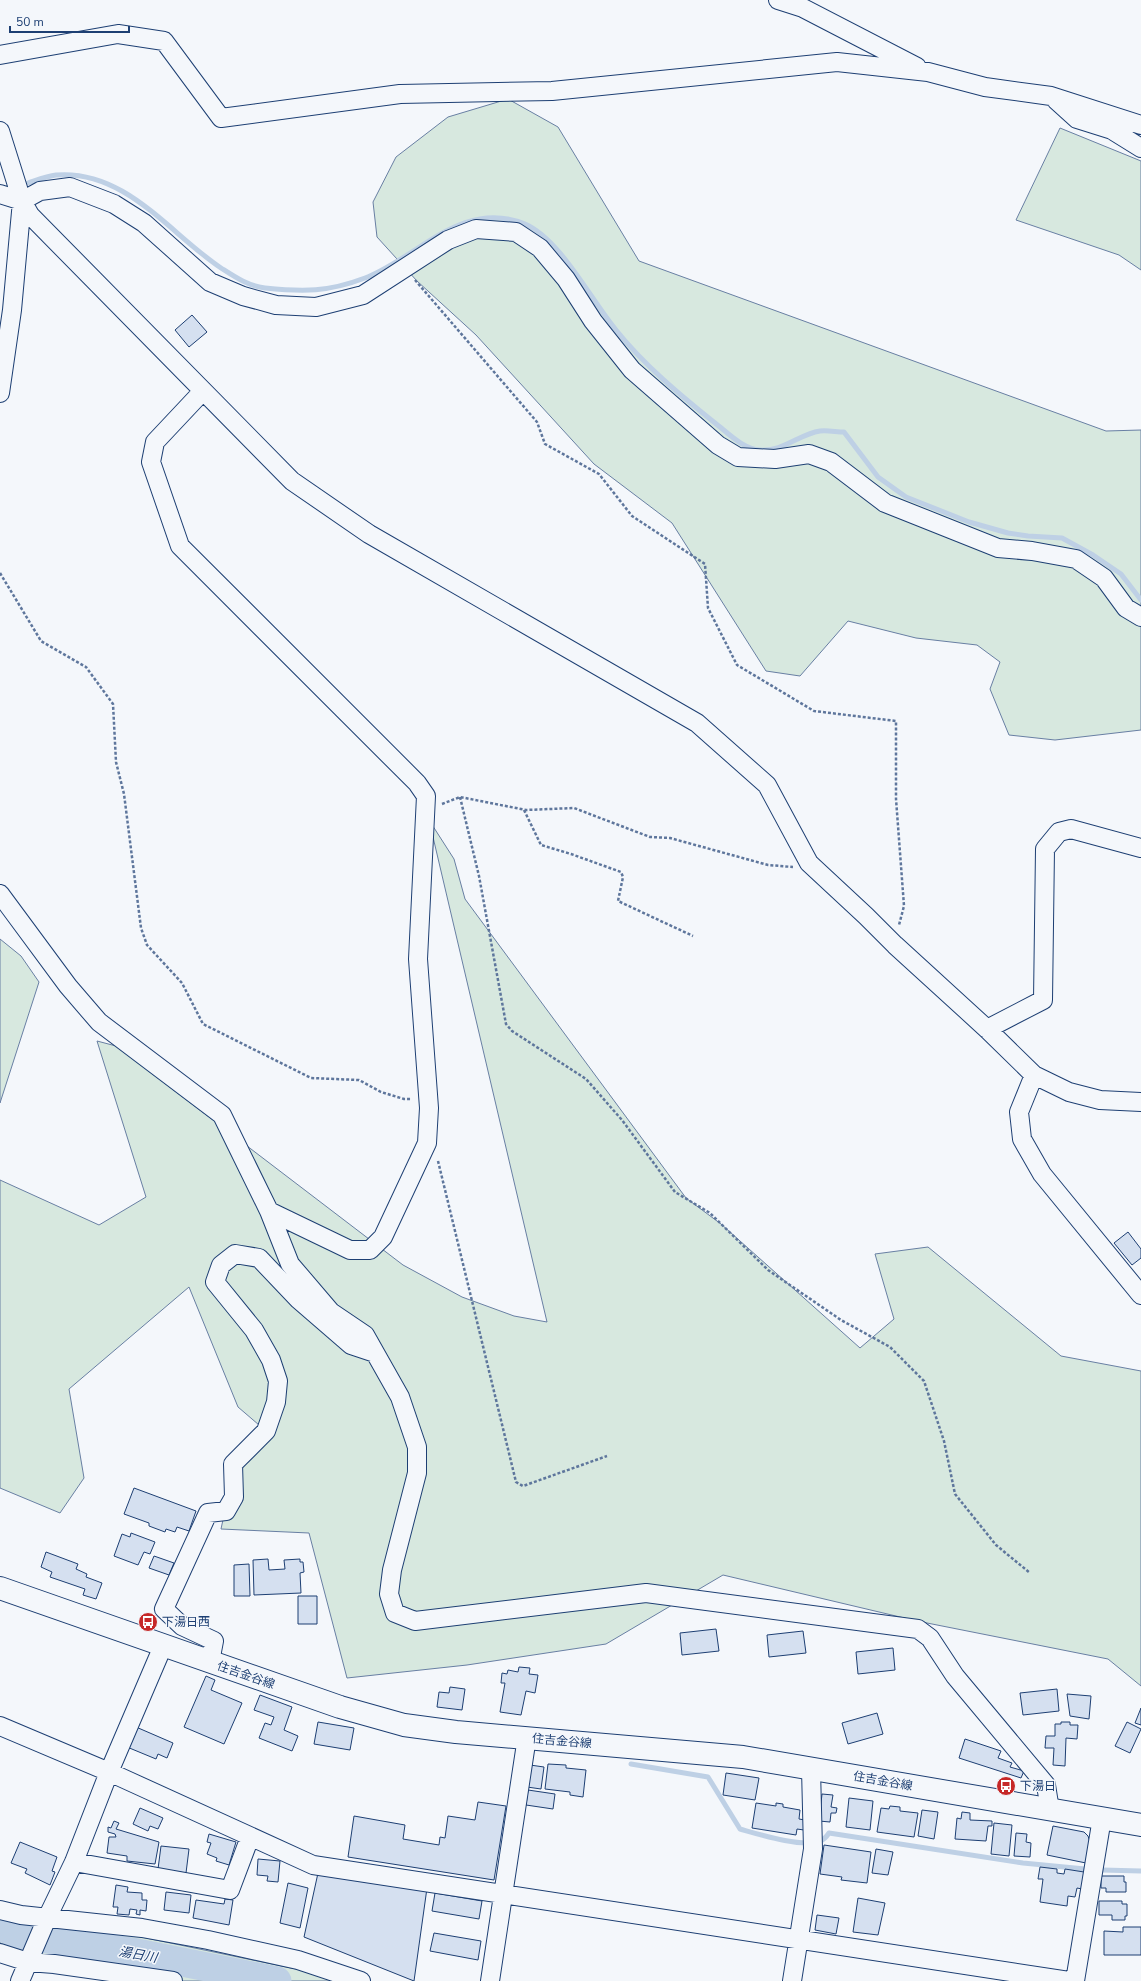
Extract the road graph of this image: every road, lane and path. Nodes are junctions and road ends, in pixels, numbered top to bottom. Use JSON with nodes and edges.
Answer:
{"nodes":[{"id":1,"x":778,"y":0,"type":"edge"},
{"id":2,"x":0,"y":55,"type":"edge"},
{"id":3,"x":928,"y":72,"type":"junction"},
{"id":4,"x":1051,"y":96,"type":"junction"},
{"id":5,"x":1141,"y":125,"type":"edge"},
{"id":6,"x":0,"y":131,"type":"edge"},
{"id":7,"x":1141,"y":148,"type":"edge"},
{"id":8,"x":0,"y":194,"type":"edge"},
{"id":9,"x":22,"y":201,"type":"junction"},
{"id":10,"x":406,"y":268,"type":"junction"},
{"id":11,"x":202,"y":392,"type":"junction"},
{"id":12,"x":0,"y":393,"type":"edge"},
{"id":13,"x":0,"y":573,"type":"edge"},
{"id":14,"x":1141,"y":617,"type":"edge"},
{"id":15,"x":460,"y":797,"type":"junction"},
{"id":16,"x":426,"y":806,"type":"junction"},
{"id":17,"x":524,"y":810,"type":"junction"},
{"id":18,"x":1141,"y":848,"type":"edge"},
{"id":19,"x":815,"y":869,"type":"junction"},
{"id":20,"x":0,"y":894,"type":"edge"},
{"id":21,"x":693,"y":936,"type":"dead end"},
{"id":22,"x":894,"y":945,"type":"junction"},
{"id":23,"x":987,"y":1029,"type":"junction"},
{"id":24,"x":1034,"y":1075,"type":"junction"},
{"id":25,"x":428,"y":1099,"type":"junction"},
{"id":26,"x":1141,"y":1102,"type":"edge"},
{"id":27,"x":428,"y":1143,"type":"junction"},
{"id":28,"x":270,"y":1211,"type":"junction"},
{"id":29,"x":1141,"y":1295,"type":"edge"},
{"id":30,"x":375,"y":1353,"type":"junction"},
{"id":31,"x":607,"y":1456,"type":"dead end"},
{"id":32,"x":1030,"y":1573,"type":"dead end"},
{"id":33,"x":0,"y":1588,"type":"edge"},
{"id":34,"x":163,"y":1646,"type":"junction"},
{"id":35,"x":210,"y":1662,"type":"junction"},
{"id":36,"x":0,"y":1726,"type":"edge"},
{"id":37,"x":527,"y":1737,"type":"junction"},
{"id":38,"x":811,"y":1769,"type":"junction"},
{"id":39,"x":109,"y":1772,"type":"junction"},
{"id":40,"x":1050,"y":1810,"type":"junction"},
{"id":41,"x":1102,"y":1818,"type":"junction"},
{"id":42,"x":1141,"y":1825,"type":"edge"},
{"id":43,"x":250,"y":1837,"type":"junction"},
{"id":44,"x":74,"y":1862,"type":"junction"},
{"id":45,"x":502,"y":1894,"type":"junction"},
{"id":46,"x":0,"y":1910,"type":"edge"},
{"id":47,"x":47,"y":1918,"type":"junction"},
{"id":48,"x":798,"y":1939,"type":"junction"},
{"id":49,"x":0,"y":1953,"type":"edge"},
{"id":50,"x":28,"y":1962,"type":"junction"},
{"id":51,"x":20,"y":1981,"type":"edge"},
{"id":52,"x":173,"y":1981,"type":"edge"},
{"id":53,"x":361,"y":1981,"type":"edge"},
{"id":54,"x":490,"y":1981,"type":"edge"},
{"id":55,"x":792,"y":1981,"type":"edge"},
{"id":56,"x":1069,"y":1981,"type":"edge"},
{"id":57,"x":1075,"y":1981,"type":"edge"}],
"edges":[{"from":1,"to":3,"type":"street"},
{"from":2,"to":3,"type":"street"},
{"from":3,"to":4,"type":"street"},
{"from":4,"to":5,"type":"street"},
{"from":4,"to":7,"type":"street"},
{"from":6,"to":9,"type":"street"},
{"from":8,"to":9,"type":"street"},
{"from":9,"to":10,"type":"street"},
{"from":9,"to":11,"type":"street"},
{"from":9,"to":12,"type":"street"},
{"from":10,"to":14,"type":"street"},
{"from":10,"to":22,"type":"path"},
{"from":11,"to":16,"type":"street"},
{"from":11,"to":19,"type":"street"},
{"from":13,"to":25,"type":"path"},
{"from":15,"to":16,"type":"path"},
{"from":15,"to":17,"type":"path"},
{"from":15,"to":32,"type":"path"},
{"from":16,"to":25,"type":"street"},
{"from":17,"to":19,"type":"path"},
{"from":17,"to":21,"type":"path"},
{"from":18,"to":23,"type":"street"},
{"from":19,"to":22,"type":"street"},
{"from":20,"to":28,"type":"street"},
{"from":22,"to":23,"type":"street"},
{"from":23,"to":24,"type":"street"},
{"from":24,"to":26,"type":"street"},
{"from":24,"to":29,"type":"street"},
{"from":25,"to":27,"type":"street"},
{"from":27,"to":28,"type":"street"},
{"from":27,"to":31,"type":"path"},
{"from":28,"to":30,"type":"street"},
{"from":30,"to":35,"type":"street"},
{"from":30,"to":40,"type":"street"},
{"from":33,"to":34,"type":"main road","name":"住吉金谷線"},
{"from":34,"to":35,"type":"main road","name":"住吉金谷線"},
{"from":34,"to":39,"type":"street"},
{"from":35,"to":37,"type":"main road","name":"住吉金谷線"},
{"from":36,"to":39,"type":"street"},
{"from":37,"to":38,"type":"main road","name":"住吉金谷線"},
{"from":37,"to":45,"type":"street"},
{"from":38,"to":40,"type":"main road","name":"住吉金谷線"},
{"from":38,"to":48,"type":"street"},
{"from":39,"to":43,"type":"street"},
{"from":39,"to":44,"type":"street"},
{"from":40,"to":41,"type":"main road","name":"住吉金谷線"},
{"from":41,"to":42,"type":"main road","name":"住吉金谷線"},
{"from":41,"to":57,"type":"street"},
{"from":43,"to":44,"type":"street"},
{"from":43,"to":45,"type":"street"},
{"from":44,"to":47,"type":"street"},
{"from":45,"to":48,"type":"street"},
{"from":45,"to":54,"type":"street"},
{"from":46,"to":47,"type":"street"},
{"from":47,"to":50,"type":"street"},
{"from":47,"to":53,"type":"street"},
{"from":48,"to":55,"type":"street"},
{"from":48,"to":56,"type":"street"},
{"from":49,"to":50,"type":"street"},
{"from":50,"to":51,"type":"street"},
{"from":50,"to":52,"type":"street"}]}
